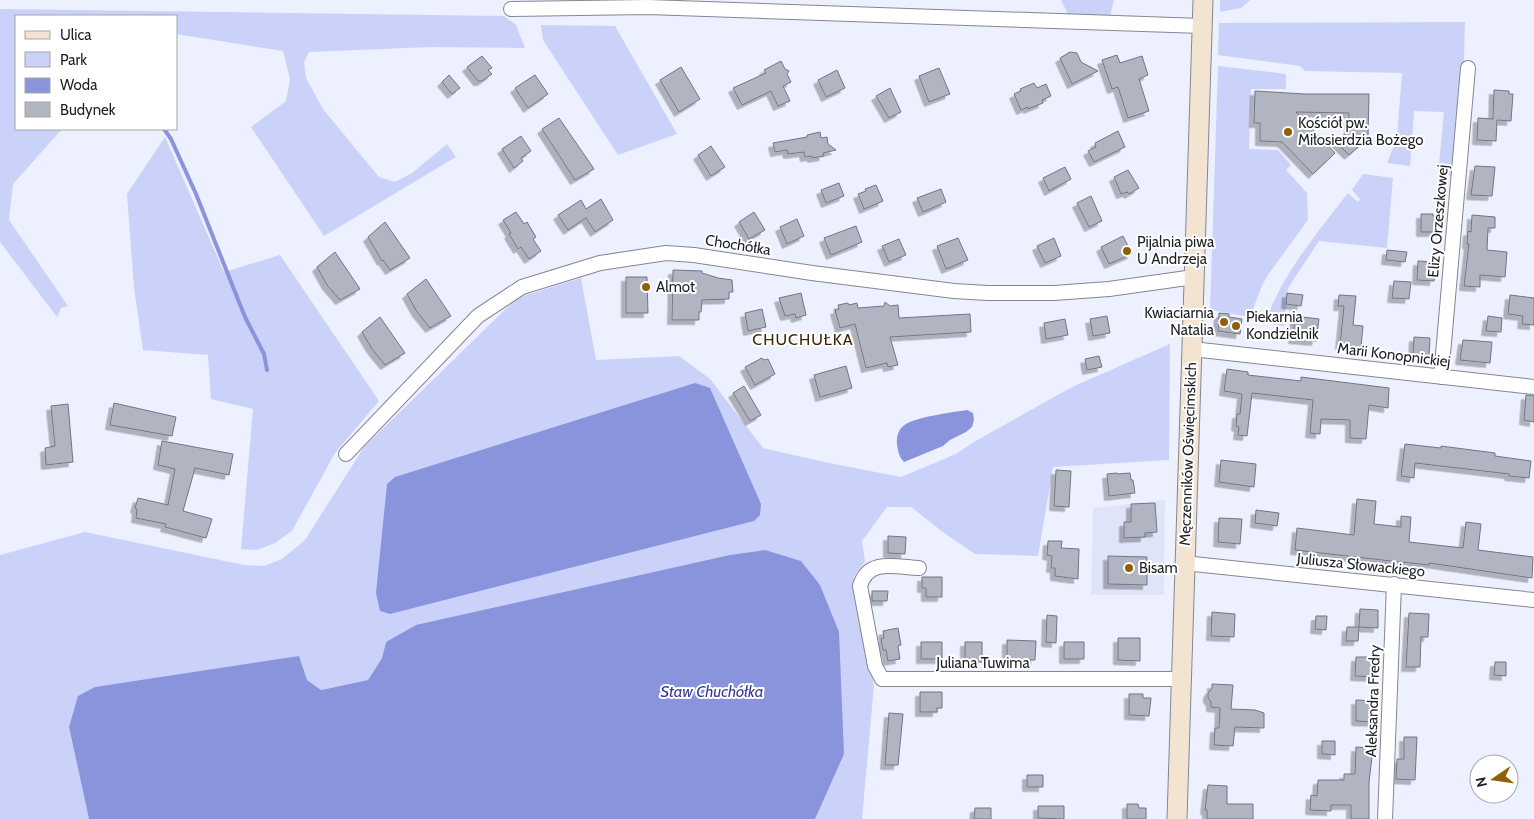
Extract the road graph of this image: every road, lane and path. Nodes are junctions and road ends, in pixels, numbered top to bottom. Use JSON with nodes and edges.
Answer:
{"nodes":[{"id":1,"x":1203,"y":0,"type":"edge"},
{"id":2,"x":650,"y":4,"type":"edge"},
{"id":3,"x":511,"y":9,"type":"dead end"},
{"id":4,"x":1202,"y":26,"type":"junction"},
{"id":5,"x":1468,"y":68,"type":"dead end"},
{"id":6,"x":1194,"y":277,"type":"junction"},
{"id":7,"x":1192,"y":349,"type":"junction"},
{"id":8,"x":1441,"y":378,"type":"junction"},
{"id":9,"x":1534,"y":387,"type":"edge"},
{"id":10,"x":346,"y":454,"type":"dead end"},
{"id":11,"x":1184,"y":563,"type":"junction"},
{"id":12,"x":919,"y":568,"type":"dead end"},
{"id":13,"x":1394,"y":584,"type":"junction"},
{"id":14,"x":1534,"y":600,"type":"edge"},
{"id":15,"x":1181,"y":679,"type":"junction"},
{"id":16,"x":1177,"y":819,"type":"edge"},
{"id":17,"x":1385,"y":819,"type":"edge"}],
"edges":[{"from":1,"to":4,"type":"main road","name":"Męczenników Oświęcimskich"},
{"from":2,"to":3,"type":"street"},
{"from":2,"to":4,"type":"street"},
{"from":4,"to":6,"type":"main road","name":"Męczenników Oświęcimskich"},
{"from":5,"to":8,"type":"street","name":"Elizy Orzeszkowej"},
{"from":6,"to":7,"type":"main road","name":"Męczenników Oświęcimskich"},
{"from":6,"to":10,"type":"street","name":"Chochółka"},
{"from":7,"to":8,"type":"street","name":"Marii Konopnickiej"},
{"from":7,"to":11,"type":"main road","name":"Męczenników Oświęcimskich"},
{"from":8,"to":9,"type":"street","name":"Marii Konopnickiej"},
{"from":11,"to":13,"type":"street","name":"Juliusza Słowackiego"},
{"from":11,"to":15,"type":"main road","name":"Męczenników Oświęcimskich"},
{"from":12,"to":15,"type":"street","name":"Juliana Tuwima"},
{"from":13,"to":14,"type":"street","name":"Juliusza Słowackiego"},
{"from":13,"to":17,"type":"street","name":"Aleksandra Fredry"},
{"from":15,"to":16,"type":"main road","name":"Męczenników Oświęcimskich"}]}
